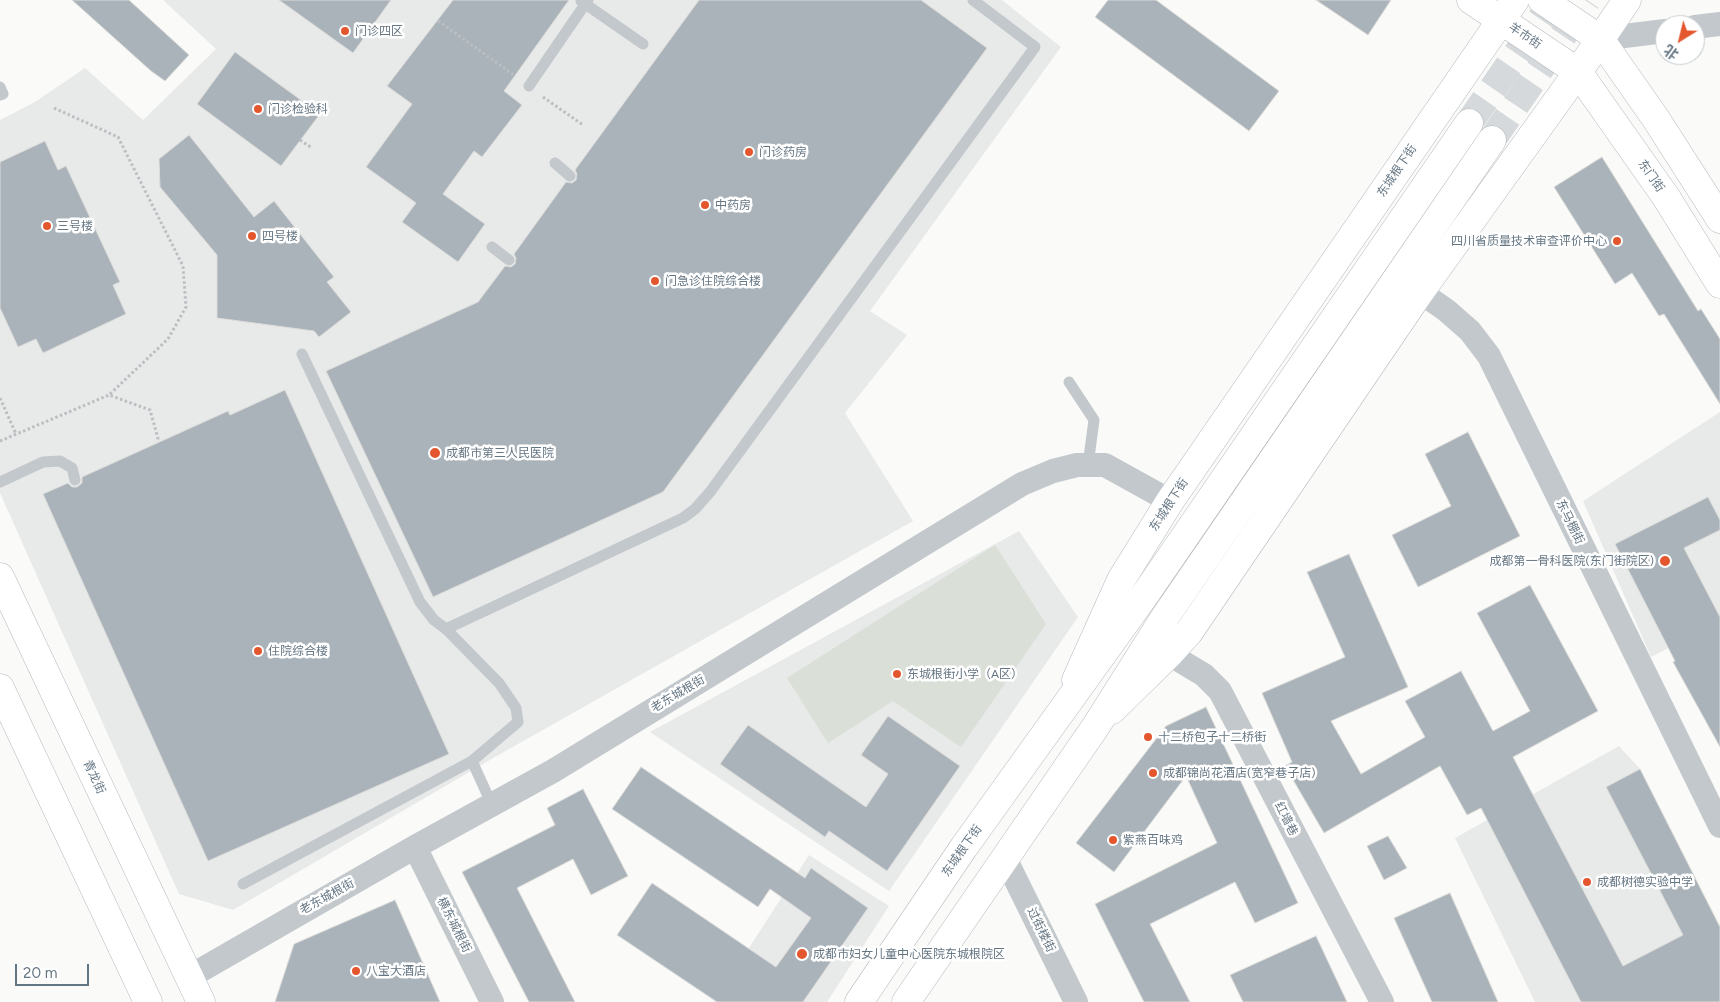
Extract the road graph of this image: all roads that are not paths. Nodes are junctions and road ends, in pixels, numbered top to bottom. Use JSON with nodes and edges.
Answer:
{"nodes":[{"id":1,"x":973,"y":0,"type":"edge"},
{"id":2,"x":1472,"y":0,"type":"edge"},
{"id":3,"x":1542,"y":0,"type":"edge"},
{"id":4,"x":1626,"y":0,"type":"edge"},
{"id":5,"x":584,"y":1,"type":"edge"},
{"id":6,"x":1508,"y":10,"type":"edge"},
{"id":7,"x":1720,"y":24,"type":"edge"},
{"id":8,"x":1705,"y":26,"type":"edge"},
{"id":9,"x":1655,"y":32,"type":"edge"},
{"id":10,"x":1600,"y":39,"type":"junction"},
{"id":11,"x":643,"y":44,"type":"dead end"},
{"id":12,"x":1578,"y":72,"type":"junction"},
{"id":13,"x":529,"y":86,"type":"road end"},
{"id":14,"x":0,"y":87,"type":"edge"},
{"id":15,"x":0,"y":95,"type":"edge"},
{"id":16,"x":1469,"y":123,"type":"tunnel mouth"},
{"id":17,"x":1492,"y":140,"type":"tunnel mouth"},
{"id":18,"x":555,"y":163,"type":"dead end"},
{"id":19,"x":570,"y":176,"type":"dead end"},
{"id":20,"x":1720,"y":219,"type":"edge"},
{"id":21,"x":492,"y":247,"type":"dead end"},
{"id":22,"x":509,"y":260,"type":"dead end"},
{"id":23,"x":1720,"y":284,"type":"edge"},
{"id":24,"x":1420,"y":292,"type":"junction"},
{"id":25,"x":302,"y":354,"type":"dead end"},
{"id":26,"x":1069,"y":382,"type":"dead end"},
{"id":27,"x":1088,"y":465,"type":"junction"},
{"id":28,"x":75,"y":480,"type":"dead end"},
{"id":29,"x":0,"y":482,"type":"edge"},
{"id":30,"x":1170,"y":501,"type":"junction"},
{"id":31,"x":0,"y":577,"type":"edge"},
{"id":32,"x":446,"y":630,"type":"junction"},
{"id":33,"x":1170,"y":654,"type":"junction"},
{"id":34,"x":0,"y":688,"type":"edge"},
{"id":35,"x":1063,"y":708,"type":"junction"},
{"id":36,"x":1096,"y":726,"type":"junction"},
{"id":37,"x":472,"y":761,"type":"junction"},
{"id":38,"x":492,"y":805,"type":"junction"},
{"id":39,"x":1720,"y":826,"type":"edge"},
{"id":40,"x":415,"y":848,"type":"junction"},
{"id":41,"x":1005,"y":858,"type":"junction"},
{"id":42,"x":242,"y":884,"type":"dead end"},
{"id":43,"x":189,"y":977,"type":"junction"},
{"id":44,"x":145,"y":1001,"type":"edge"},
{"id":45,"x":201,"y":1002,"type":"edge"},
{"id":46,"x":492,"y":1002,"type":"edge"},
{"id":47,"x":859,"y":1002,"type":"edge"},
{"id":48,"x":906,"y":1002,"type":"edge"},
{"id":49,"x":1076,"y":1002,"type":"edge"},
{"id":50,"x":1382,"y":1002,"type":"edge"}],
"edges":[{"from":1,"to":32,"type":"lane"},
{"from":2,"to":6,"type":"main road","name":"羊市街"},
{"from":3,"to":10,"type":"main road"},
{"from":4,"to":10,"type":"main road"},
{"from":5,"to":11,"type":"lane"},
{"from":5,"to":13,"type":"lane"},
{"from":6,"to":12,"type":"main road","name":"羊市街"},
{"from":6,"to":30,"type":"main road","name":"东城根下街"},
{"from":7,"to":8,"type":"street"},
{"from":9,"to":10,"type":"street"},
{"from":10,"to":12,"type":"main road"},
{"from":10,"to":20,"type":"main road"},
{"from":12,"to":23,"type":"main road","name":"东门街"},
{"from":12,"to":24,"type":"main road"},
{"from":14,"to":15,"type":"lane"},
{"from":16,"to":35,"type":"main road"},
{"from":17,"to":36,"type":"main road"},
{"from":18,"to":19,"type":"lane"},
{"from":21,"to":22,"type":"lane"},
{"from":24,"to":33,"type":"main road"},
{"from":24,"to":39,"type":"street","name":"东马棚街"},
{"from":25,"to":32,"type":"lane"},
{"from":26,"to":27,"type":"lane"},
{"from":27,"to":30,"type":"street","name":"老东城根街"},
{"from":27,"to":38,"type":"street","name":"老东城根街"},
{"from":28,"to":29,"type":"lane"},
{"from":30,"to":35,"type":"main road","name":"东城根下街"},
{"from":31,"to":43,"type":"main road","name":"青龙街"},
{"from":32,"to":37,"type":"lane"},
{"from":33,"to":36,"type":"main road"},
{"from":33,"to":50,"type":"street","name":"红墙巷"},
{"from":34,"to":44,"type":"main road"},
{"from":35,"to":47,"type":"main road","name":"东城根下街"},
{"from":36,"to":41,"type":"main road"},
{"from":37,"to":38,"type":"lane"},
{"from":37,"to":42,"type":"lane"},
{"from":38,"to":40,"type":"street","name":"老东城根街"},
{"from":40,"to":43,"type":"street","name":"老东城根街"},
{"from":40,"to":46,"type":"street","name":"横东城根街"},
{"from":41,"to":48,"type":"main road"},
{"from":41,"to":49,"type":"street","name":"过街楼街"},
{"from":43,"to":45,"type":"main road","name":"青龙街"}]}
